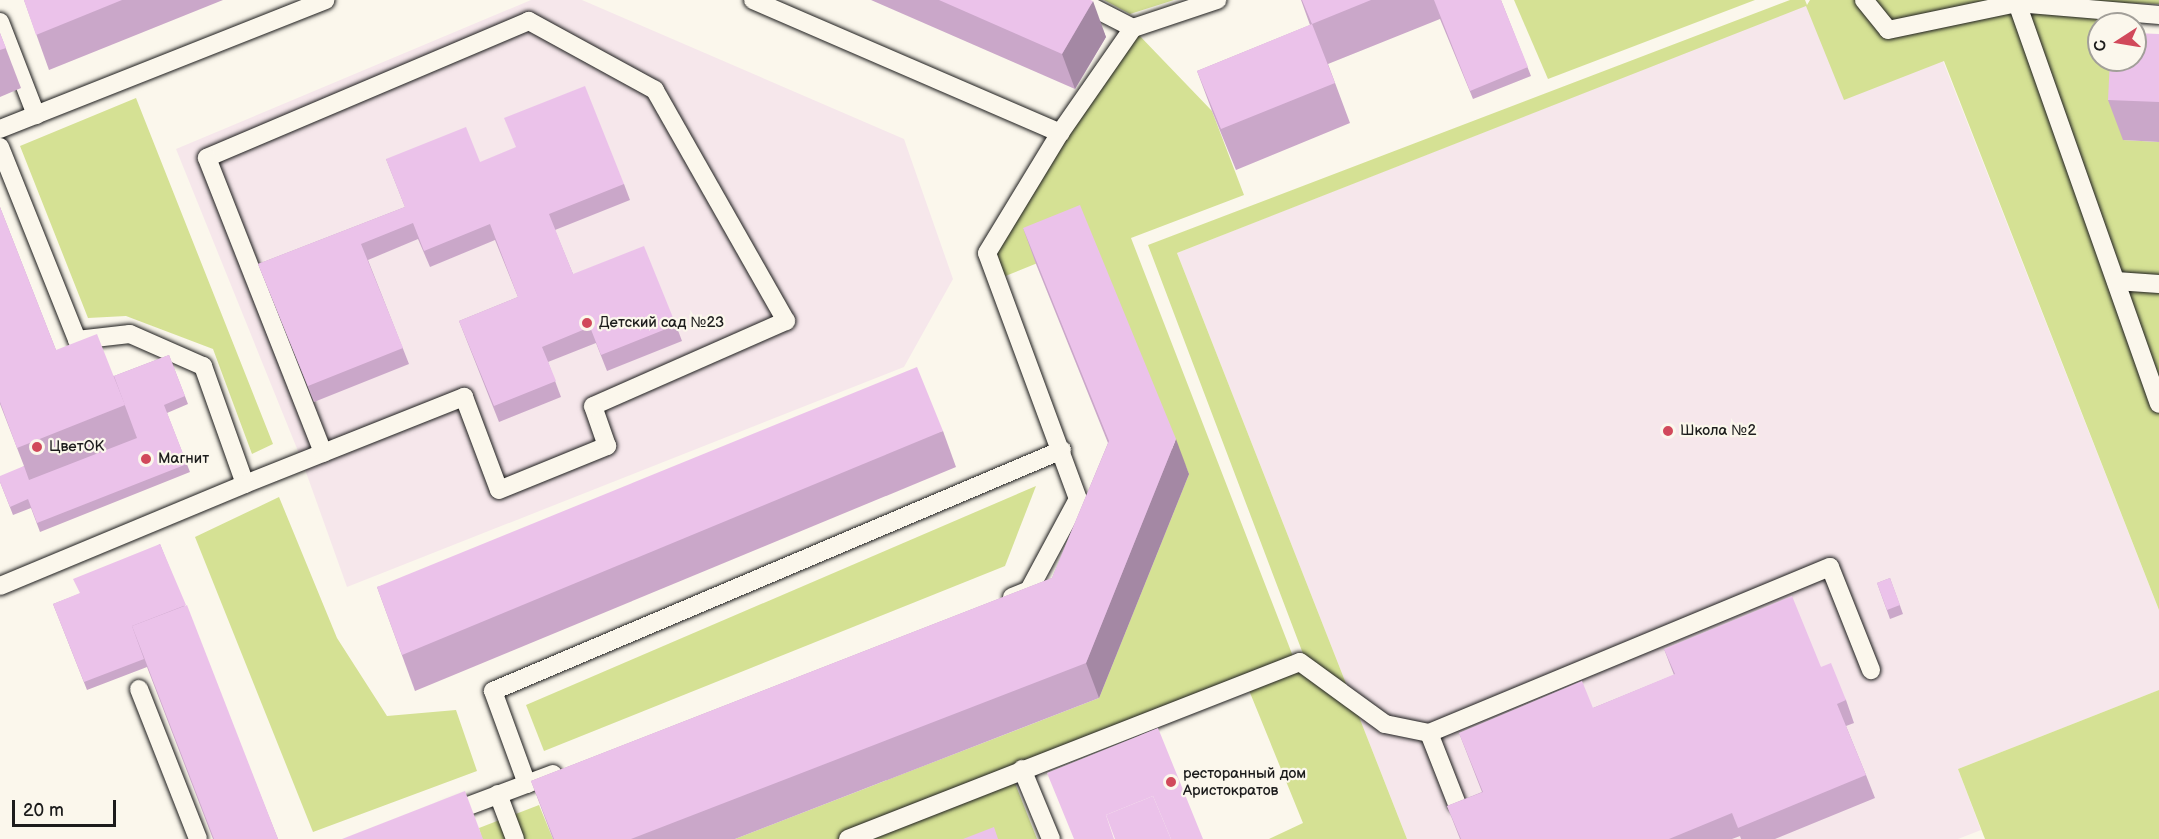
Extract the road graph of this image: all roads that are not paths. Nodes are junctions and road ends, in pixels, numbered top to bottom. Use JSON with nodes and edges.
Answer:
{"nodes":[{"id":1,"x":325,"y":0,"type":"edge"},
{"id":2,"x":753,"y":0,"type":"edge"},
{"id":3,"x":1078,"y":0,"type":"edge"},
{"id":4,"x":1217,"y":0,"type":"edge"},
{"id":5,"x":1864,"y":0,"type":"edge"},
{"id":6,"x":2017,"y":3,"type":"junction"},
{"id":7,"x":2159,"y":15,"type":"edge"},
{"id":8,"x":0,"y":22,"type":"edge"},
{"id":9,"x":1133,"y":28,"type":"junction"},
{"id":10,"x":36,"y":115,"type":"junction"},
{"id":11,"x":0,"y":129,"type":"edge"},
{"id":12,"x":1060,"y":133,"type":"junction"},
{"id":13,"x":0,"y":147,"type":"edge"},
{"id":14,"x":2116,"y":281,"type":"junction"},
{"id":15,"x":2159,"y":284,"type":"edge"},
{"id":16,"x":2159,"y":404,"type":"edge"},
{"id":17,"x":1062,"y":450,"type":"junction"},
{"id":18,"x":323,"y":453,"type":"junction"},
{"id":19,"x":245,"y":484,"type":"junction"},
{"id":20,"x":0,"y":586,"type":"edge"},
{"id":21,"x":995,"y":603,"type":"edge"},
{"id":22,"x":1871,"y":670,"type":"dead end"},
{"id":23,"x":139,"y":689,"type":"edge"},
{"id":24,"x":1429,"y":733,"type":"junction"},
{"id":25,"x":572,"y":766,"type":"edge"},
{"id":26,"x":1022,"y":769,"type":"junction"},
{"id":27,"x":527,"y":784,"type":"junction"},
{"id":28,"x":498,"y":794,"type":"junction"},
{"id":29,"x":1457,"y":804,"type":"edge"},
{"id":30,"x":425,"y":823,"type":"edge"},
{"id":31,"x":198,"y":839,"type":"edge"},
{"id":32,"x":515,"y":839,"type":"edge"},
{"id":33,"x":848,"y":839,"type":"edge"},
{"id":34,"x":1051,"y":839,"type":"edge"}],
"edges":[{"from":1,"to":10,"type":"lane"},
{"from":2,"to":12,"type":"lane"},
{"from":3,"to":9,"type":"lane"},
{"from":4,"to":9,"type":"lane"},
{"from":5,"to":6,"type":"lane"},
{"from":6,"to":7,"type":"lane"},
{"from":6,"to":14,"type":"lane"},
{"from":8,"to":10,"type":"lane"},
{"from":9,"to":12,"type":"lane"},
{"from":10,"to":11,"type":"lane"},
{"from":12,"to":17,"type":"lane"},
{"from":13,"to":19,"type":"lane"},
{"from":14,"to":15,"type":"lane"},
{"from":14,"to":16,"type":"lane"},
{"from":17,"to":21,"type":"lane"},
{"from":17,"to":27,"type":"lane"},
{"from":18,"to":18,"type":"lane"},
{"from":18,"to":19,"type":"lane"},
{"from":19,"to":20,"type":"lane"},
{"from":22,"to":24,"type":"lane"},
{"from":23,"to":31,"type":"lane"},
{"from":24,"to":26,"type":"lane"},
{"from":24,"to":29,"type":"lane"},
{"from":25,"to":27,"type":"lane"},
{"from":26,"to":33,"type":"lane"},
{"from":26,"to":34,"type":"lane"},
{"from":27,"to":28,"type":"lane"},
{"from":28,"to":30,"type":"lane"},
{"from":28,"to":32,"type":"lane"}]}
